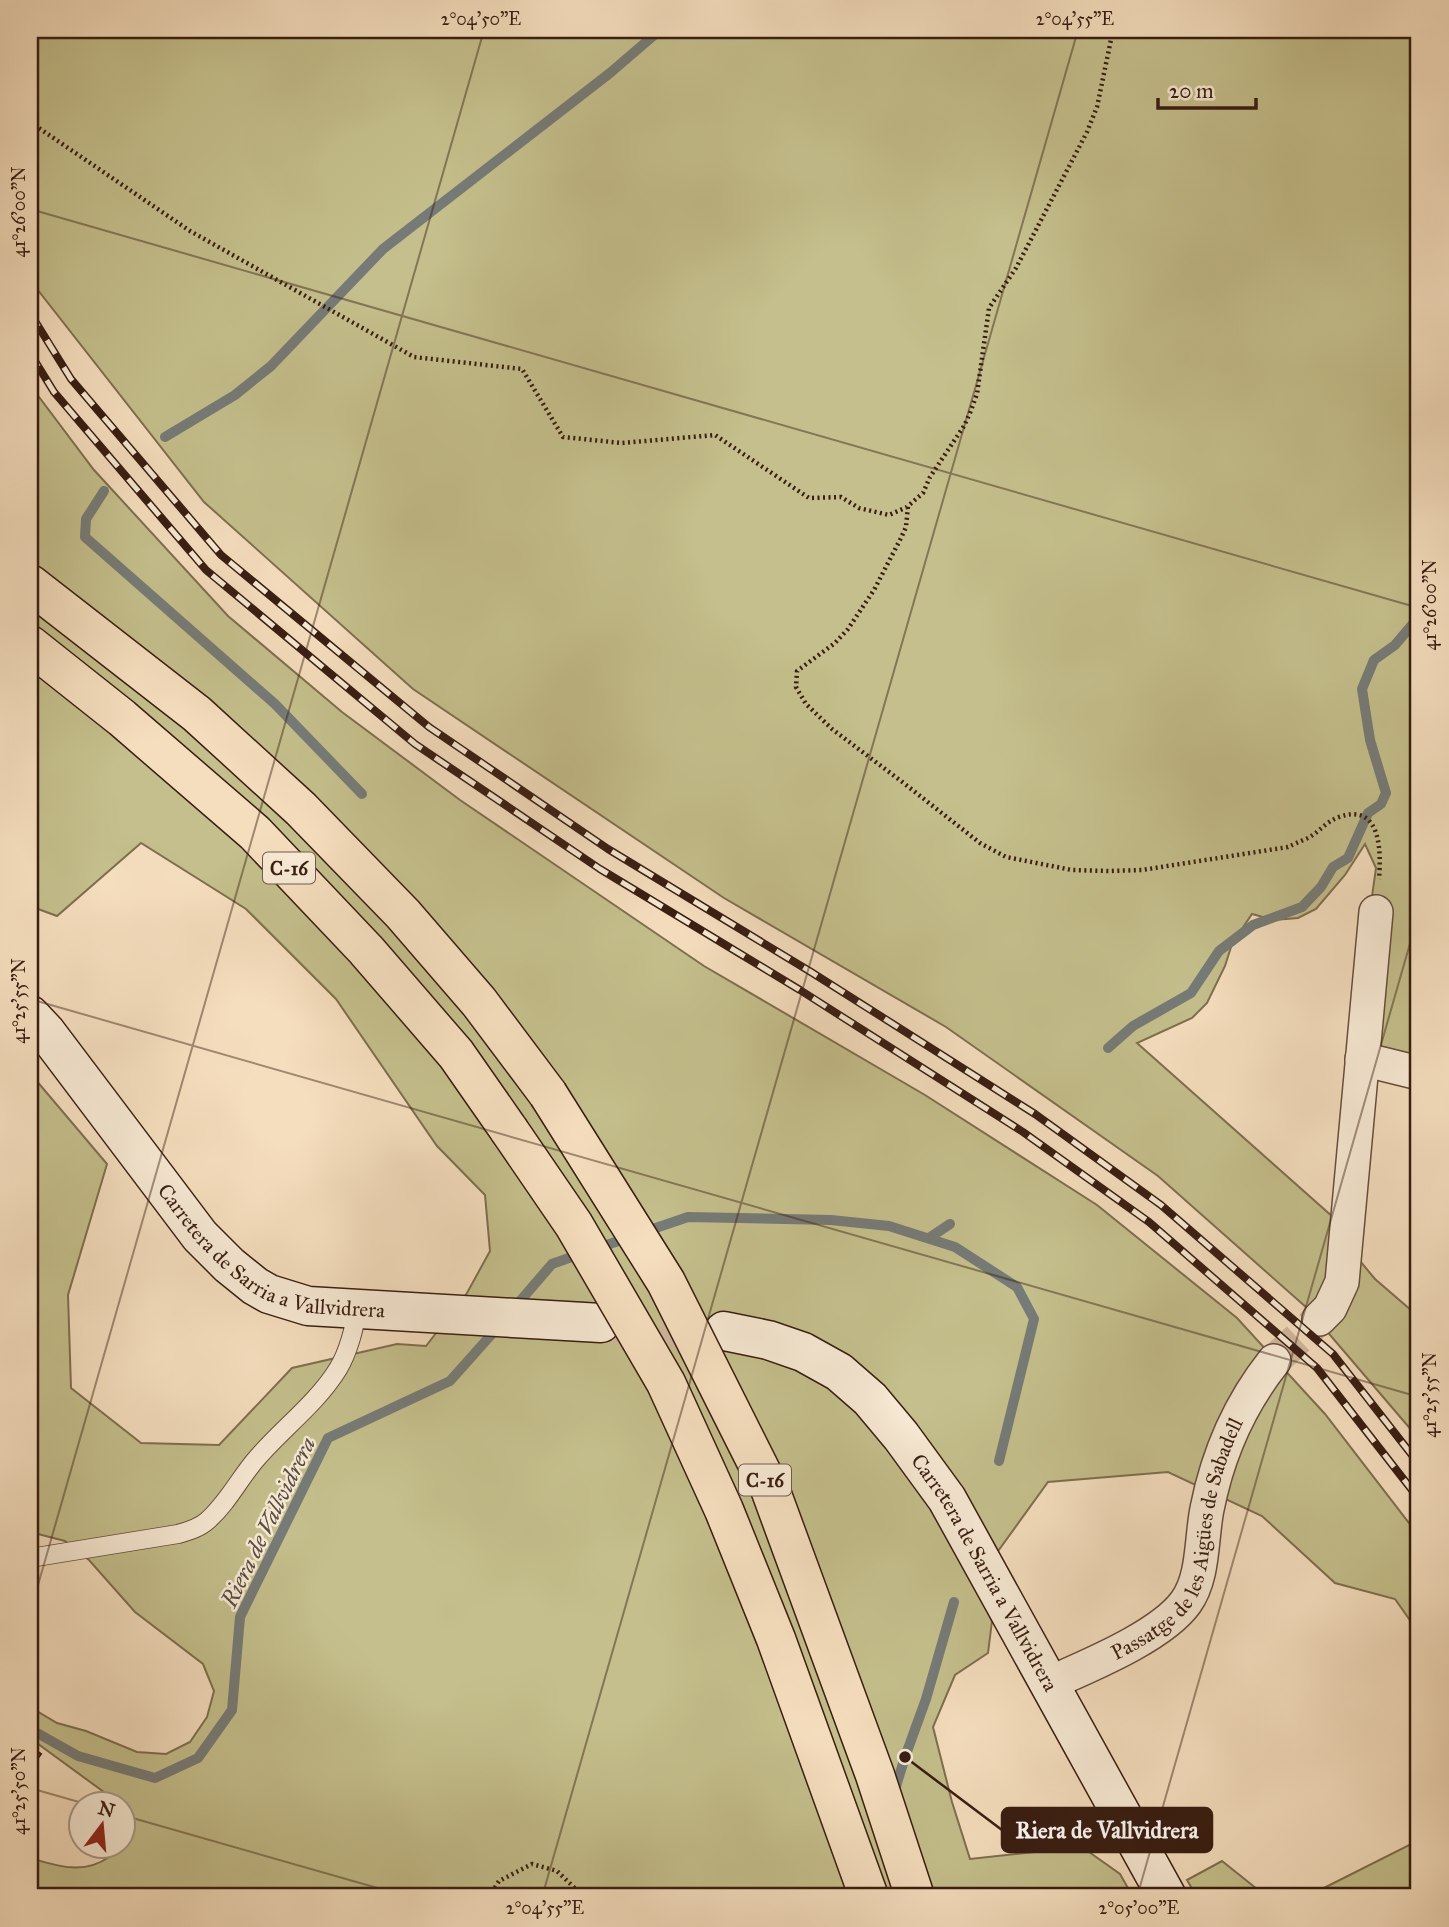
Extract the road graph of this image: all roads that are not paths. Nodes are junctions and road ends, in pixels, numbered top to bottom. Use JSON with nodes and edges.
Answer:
{"nodes":[{"id":1,"x":30,"y":584,"type":"edge"},
{"id":2,"x":30,"y":645,"type":"edge"},
{"id":3,"x":1376,"y":912,"type":"road end"},
{"id":4,"x":30,"y":1016,"type":"edge"},
{"id":5,"x":1362,"y":1059,"type":"junction"},
{"id":6,"x":1419,"y":1073,"type":"edge"},
{"id":7,"x":358,"y":1308,"type":"junction"},
{"id":8,"x":1319,"y":1319,"type":"tunnel mouth"},
{"id":9,"x":601,"y":1323,"type":"tunnel mouth"},
{"id":10,"x":724,"y":1331,"type":"tunnel mouth"},
{"id":11,"x":1274,"y":1360,"type":"tunnel mouth"},
{"id":12,"x":30,"y":1558,"type":"edge"},
{"id":13,"x":1050,"y":1683,"type":"junction"},
{"id":14,"x":869,"y":1897,"type":"edge"},
{"id":15,"x":915,"y":1897,"type":"edge"},
{"id":16,"x":1167,"y":1897,"type":"edge"}],
"edges":[{"from":1,"to":15,"type":"highway","number":"C-16","bridge":true},
{"from":2,"to":14,"type":"highway","number":"C-16","bridge":true},
{"from":3,"to":5,"type":"street"},
{"from":4,"to":7,"type":"main road","name":"Carretera de Sarria a Vallvidrera"},
{"from":5,"to":6,"type":"street"},
{"from":5,"to":8,"type":"street"},
{"from":7,"to":9,"type":"main road","name":"Carretera de Sarria a Vallvidrera"},
{"from":7,"to":12,"type":"lane"},
{"from":10,"to":13,"type":"main road","name":"Carretera de Sarria a Vallvidrera"},
{"from":11,"to":13,"type":"street","name":"Passatge de les Aigües de Sabadell"},
{"from":13,"to":16,"type":"main road","name":"Carretera de Sarria a Vallvidrera"}]}
